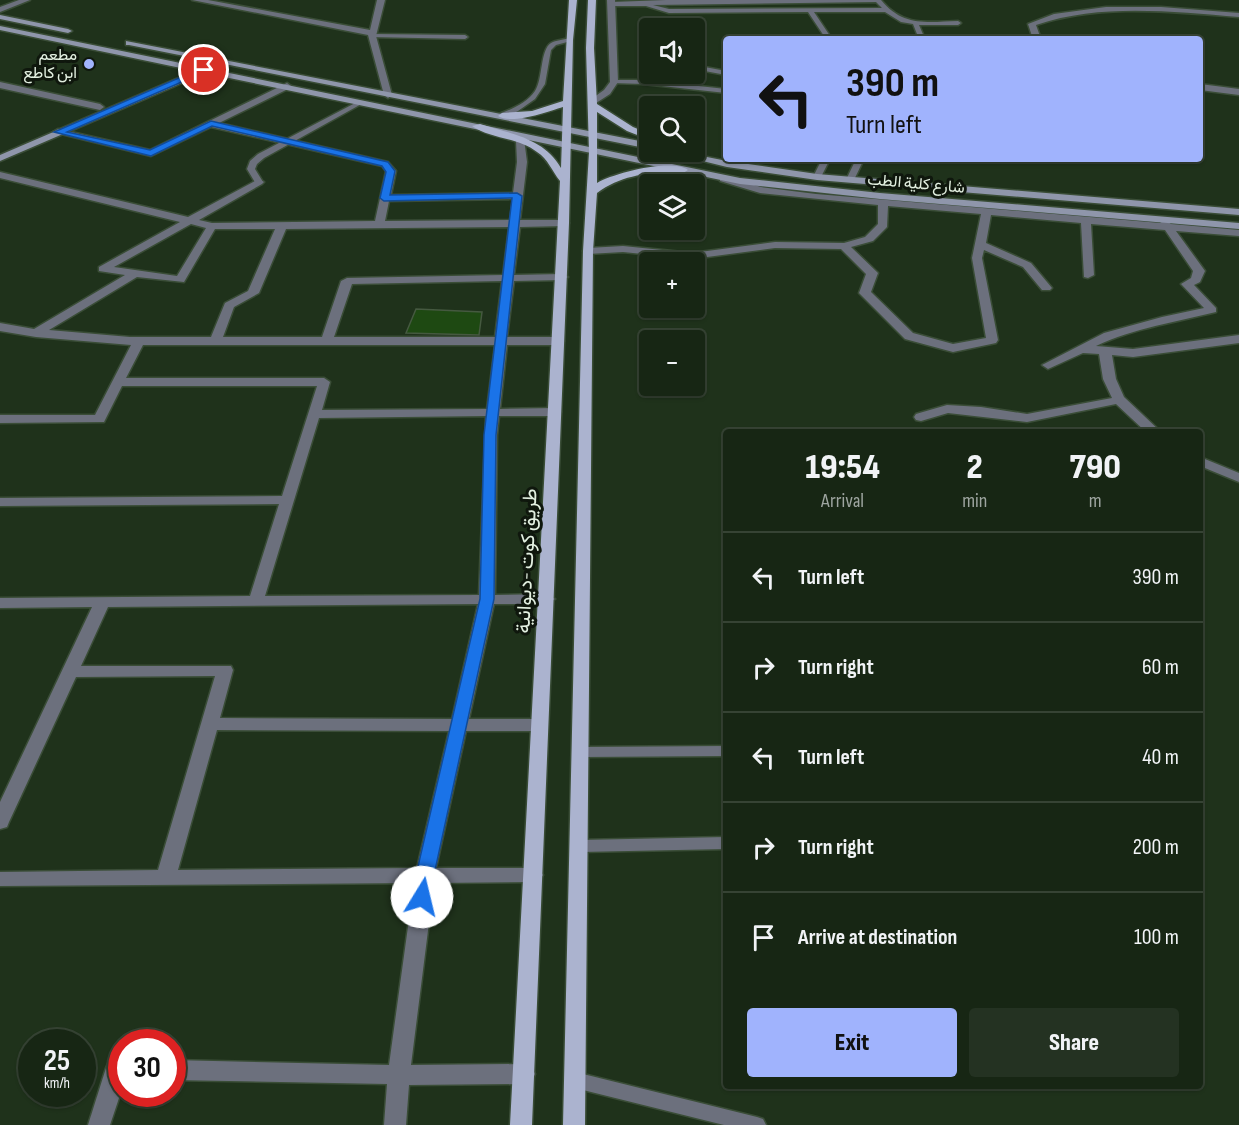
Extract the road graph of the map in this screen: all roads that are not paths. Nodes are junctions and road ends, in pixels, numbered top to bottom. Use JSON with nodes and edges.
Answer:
{"nodes":[{"id":1,"x":26,"y":0,"type":"edge"},
{"id":2,"x":196,"y":0,"type":"edge"},
{"id":3,"x":259,"y":0,"type":"edge"},
{"id":4,"x":381,"y":0,"type":"edge"},
{"id":5,"x":573,"y":0,"type":"edge"},
{"id":6,"x":592,"y":0,"type":"edge"},
{"id":7,"x":666,"y":1,"type":"edge"},
{"id":8,"x":611,"y":2,"type":"edge"},
{"id":9,"x":681,"y":2,"type":"junction"},
{"id":10,"x":649,"y":4,"type":"junction"},
{"id":11,"x":240,"y":8,"type":"junction"},
{"id":12,"x":0,"y":10,"type":"edge"},
{"id":13,"x":684,"y":10,"type":"junction"},
{"id":14,"x":810,"y":10,"type":"junction"},
{"id":15,"x":885,"y":10,"type":"junction"},
{"id":16,"x":1239,"y":15,"type":"edge"},
{"id":17,"x":0,"y":17,"type":"edge"},
{"id":18,"x":915,"y":22,"type":"junction"},
{"id":19,"x":958,"y":23,"type":"dead end"},
{"id":20,"x":5,"y":29,"type":"edge"},
{"id":21,"x":0,"y":33,"type":"edge"},
{"id":22,"x":79,"y":33,"type":"dead end"},
{"id":23,"x":372,"y":35,"type":"junction"},
{"id":24,"x":827,"y":36,"type":"edge"},
{"id":25,"x":921,"y":36,"type":"edge"},
{"id":26,"x":1036,"y":36,"type":"edge"},
{"id":27,"x":465,"y":37,"type":"dead end"},
{"id":28,"x":569,"y":40,"type":"junction"},
{"id":29,"x":124,"y":42,"type":"dead end"},
{"id":30,"x":158,"y":49,"type":"junction"},
{"id":31,"x":141,"y":56,"type":"junction"},
{"id":32,"x":193,"y":68,"type":"junction"},
{"id":33,"x":705,"y":69,"type":"edge"},
{"id":34,"x":204,"y":70,"type":"junction"},
{"id":35,"x":717,"y":72,"type":"junction"},
{"id":36,"x":723,"y":73,"type":"edge"},
{"id":37,"x":281,"y":74,"type":"junction"},
{"id":38,"x":709,"y":77,"type":"dead end"},
{"id":39,"x":264,"y":81,"type":"junction"},
{"id":40,"x":614,"y":82,"type":"junction"},
{"id":41,"x":698,"y":84,"type":"edge"},
{"id":42,"x":0,"y":85,"type":"edge"},
{"id":43,"x":287,"y":86,"type":"junction"},
{"id":44,"x":693,"y":87,"type":"junction"},
{"id":45,"x":1203,"y":87,"type":"edge"},
{"id":46,"x":723,"y":91,"type":"edge"},
{"id":47,"x":1239,"y":92,"type":"edge"},
{"id":48,"x":388,"y":95,"type":"junction"},
{"id":49,"x":361,"y":102,"type":"junction"},
{"id":50,"x":567,"y":103,"type":"junction"},
{"id":51,"x":593,"y":104,"type":"junction"},
{"id":52,"x":100,"y":106,"type":"junction"},
{"id":53,"x":502,"y":116,"type":"junction"},
{"id":54,"x":211,"y":124,"type":"junction"},
{"id":55,"x":477,"y":126,"type":"junction"},
{"id":56,"x":566,"y":128,"type":"junction"},
{"id":57,"x":58,"y":132,"type":"junction"},
{"id":58,"x":639,"y":133,"type":"edge"},
{"id":59,"x":594,"y":134,"type":"junction"},
{"id":60,"x":289,"y":141,"type":"junction"},
{"id":61,"x":521,"y":141,"type":"junction"},
{"id":62,"x":639,"y":144,"type":"edge"},
{"id":63,"x":566,"y":145,"type":"junction"},
{"id":64,"x":1,"y":151,"type":"edge"},
{"id":65,"x":594,"y":152,"type":"junction"},
{"id":66,"x":705,"y":159,"type":"edge"},
{"id":67,"x":824,"y":162,"type":"edge"},
{"id":68,"x":859,"y":162,"type":"edge"},
{"id":69,"x":683,"y":170,"type":"junction"},
{"id":70,"x":0,"y":175,"type":"edge"},
{"id":71,"x":712,"y":176,"type":"junction"},
{"id":72,"x":817,"y":177,"type":"junction"},
{"id":73,"x":850,"y":180,"type":"junction"},
{"id":74,"x":566,"y":181,"type":"junction"},
{"id":75,"x":259,"y":182,"type":"joint"},
{"id":76,"x":593,"y":191,"type":"junction"},
{"id":77,"x":517,"y":196,"type":"junction"},
{"id":78,"x":1051,"y":197,"type":"junction"},
{"id":79,"x":384,"y":198,"type":"junction"},
{"id":80,"x":883,"y":203,"type":"junction"},
{"id":81,"x":1053,"y":211,"type":"junction"},
{"id":82,"x":987,"y":212,"type":"junction"},
{"id":83,"x":1239,"y":212,"type":"edge"},
{"id":84,"x":189,"y":221,"type":"junction"},
{"id":85,"x":1086,"y":221,"type":"junction"},
{"id":86,"x":564,"y":223,"type":"junction"},
{"id":87,"x":514,"y":224,"type":"junction"},
{"id":88,"x":1166,"y":224,"type":"junction"},
{"id":89,"x":282,"y":225,"type":"junction"},
{"id":90,"x":379,"y":225,"type":"junction"},
{"id":91,"x":213,"y":226,"type":"junction"},
{"id":92,"x":1239,"y":226,"type":"edge"},
{"id":93,"x":1239,"y":234,"type":"edge"},
{"id":94,"x":980,"y":244,"type":"junction"},
{"id":95,"x":844,"y":246,"type":"junction"},
{"id":96,"x":588,"y":251,"type":"junction"},
{"id":97,"x":135,"y":274,"type":"junction"},
{"id":98,"x":1088,"y":275,"type":"dead end"},
{"id":99,"x":562,"y":277,"type":"junction"},
{"id":100,"x":508,"y":278,"type":"junction"},
{"id":101,"x":1046,"y":288,"type":"dead end"},
{"id":102,"x":0,"y":327,"type":"edge"},
{"id":103,"x":36,"y":333,"type":"junction"},
{"id":104,"x":1239,"y":339,"type":"edge"},
{"id":105,"x":139,"y":341,"type":"junction"},
{"id":106,"x":216,"y":341,"type":"junction"},
{"id":107,"x":327,"y":341,"type":"junction"},
{"id":108,"x":501,"y":341,"type":"junction"},
{"id":109,"x":558,"y":341,"type":"junction"},
{"id":110,"x":1082,"y":349,"type":"junction"},
{"id":111,"x":1105,"y":351,"type":"junction"},
{"id":112,"x":1048,"y":365,"type":"dead end"},
{"id":113,"x":118,"y":382,"type":"junction"},
{"id":114,"x":1119,"y":400,"type":"junction"},
{"id":115,"x":555,"y":412,"type":"junction"},
{"id":116,"x":493,"y":413,"type":"junction"},
{"id":117,"x":315,"y":414,"type":"junction"},
{"id":118,"x":921,"y":417,"type":"dead end"},
{"id":119,"x":0,"y":419,"type":"edge"},
{"id":120,"x":1150,"y":429,"type":"edge"},
{"id":121,"x":1203,"y":462,"type":"edge"},
{"id":122,"x":1222,"y":470,"type":"junction"},
{"id":123,"x":1203,"y":473,"type":"edge"},
{"id":124,"x":1239,"y":478,"type":"edge"},
{"id":125,"x":288,"y":500,"type":"junction"},
{"id":126,"x":0,"y":502,"type":"edge"},
{"id":127,"x":487,"y":599,"type":"junction"},
{"id":128,"x":547,"y":599,"type":"junction"},
{"id":129,"x":256,"y":601,"type":"junction"},
{"id":130,"x":0,"y":603,"type":"edge"},
{"id":131,"x":102,"y":603,"type":"junction"},
{"id":132,"x":70,"y":672,"type":"junction"},
{"id":133,"x":211,"y":724,"type":"junction"},
{"id":134,"x":459,"y":725,"type":"junction"},
{"id":135,"x":539,"y":725,"type":"junction"},
{"id":136,"x":723,"y":751,"type":"edge"},
{"id":137,"x":581,"y":752,"type":"junction"},
{"id":138,"x":7,"y":791,"type":"edge"},
{"id":139,"x":0,"y":822,"type":"edge"},
{"id":140,"x":723,"y":843,"type":"edge"},
{"id":141,"x":580,"y":846,"type":"junction"},
{"id":142,"x":425,"y":875,"type":"junction"},
{"id":143,"x":533,"y":875,"type":"junction"},
{"id":144,"x":166,"y":877,"type":"junction"},
{"id":145,"x":0,"y":879,"type":"edge"},
{"id":146,"x":186,"y":1070,"type":"edge"},
{"id":147,"x":524,"y":1074,"type":"junction"},
{"id":148,"x":399,"y":1075,"type":"junction"},
{"id":149,"x":575,"y":1080,"type":"junction"},
{"id":150,"x":108,"y":1096,"type":"edge"},
{"id":151,"x":725,"y":1121,"type":"edge"},
{"id":152,"x":99,"y":1125,"type":"edge"},
{"id":153,"x":395,"y":1125,"type":"edge"},
{"id":154,"x":521,"y":1125,"type":"edge"},
{"id":155,"x":574,"y":1125,"type":"edge"},
{"id":156,"x":757,"y":1125,"type":"edge"}],
"edges":[{"from":1,"to":12,"type":"street"},
{"from":2,"to":11,"type":"street"},
{"from":3,"to":11,"type":"street"},
{"from":4,"to":23,"type":"street"},
{"from":5,"to":28,"type":"main road","name":"طريق كوت -ديوانية"},
{"from":6,"to":51,"type":"main road"},
{"from":7,"to":9,"type":"lane"},
{"from":7,"to":10,"type":"lane"},
{"from":8,"to":10,"type":"lane"},
{"from":8,"to":40,"type":"street"},
{"from":9,"to":13,"type":"lane"},
{"from":9,"to":15,"type":"lane"},
{"from":10,"to":13,"type":"lane"},
{"from":11,"to":23,"type":"street"},
{"from":13,"to":14,"type":"lane"},
{"from":14,"to":15,"type":"lane"},
{"from":14,"to":24,"type":"lane"},
{"from":15,"to":18,"type":"lane"},
{"from":16,"to":26,"type":"street"},
{"from":17,"to":22,"type":"main road"},
{"from":18,"to":19,"type":"lane"},
{"from":18,"to":25,"type":"lane"},
{"from":20,"to":21,"type":"street"},
{"from":20,"to":31,"type":"main road","name":"شارع كلية الطب"},
{"from":23,"to":27,"type":"lane"},
{"from":23,"to":48,"type":"street"},
{"from":28,"to":50,"type":"main road","name":"طريق كوت -ديوانية"},
{"from":28,"to":53,"type":"lane"},
{"from":29,"to":30,"type":"main road"},
{"from":30,"to":31,"type":"main road"},
{"from":30,"to":37,"type":"main road"},
{"from":31,"to":32,"type":"main road","name":"شارع كلية الطب"},
{"from":32,"to":34,"type":"main road","name":"شارع كلية الطب"},
{"from":32,"to":52,"type":"main road"},
{"from":33,"to":35,"type":"lane"},
{"from":34,"to":39,"type":"main road","name":"شارع كلية الطب"},
{"from":34,"to":57,"type":"main road"},
{"from":35,"to":36,"type":"lane"},
{"from":35,"to":38,"type":"lane"},
{"from":37,"to":39,"type":"main road"},
{"from":37,"to":48,"type":"main road"},
{"from":39,"to":43,"type":"main road","name":"شارع كلية الطب"},
{"from":40,"to":44,"type":"lane"},
{"from":40,"to":51,"type":"street"},
{"from":41,"to":44,"type":"lane"},
{"from":42,"to":52,"type":"street"},
{"from":43,"to":49,"type":"main road","name":"شارع كلية الطب"},
{"from":43,"to":54,"type":"street"},
{"from":44,"to":46,"type":"lane"},
{"from":45,"to":47,"type":"street"},
{"from":48,"to":53,"type":"main road"},
{"from":49,"to":55,"type":"main road","name":"شارع كلية الطب"},
{"from":49,"to":60,"type":"lane"},
{"from":50,"to":53,"type":"main road"},
{"from":50,"to":56,"type":"main road","name":"طريق كوت -ديوانية"},
{"from":51,"to":58,"type":"main road"},
{"from":51,"to":59,"type":"main road"},
{"from":52,"to":64,"type":"main road"},
{"from":53,"to":56,"type":"main road"},
{"from":54,"to":57,"type":"street"},
{"from":54,"to":60,"type":"street"},
{"from":55,"to":61,"type":"main road"},
{"from":55,"to":63,"type":"main road","name":"شارع كلية الطب"},
{"from":56,"to":59,"type":"main road"},
{"from":56,"to":63,"type":"main road","name":"طريق كوت -ديوانية"},
{"from":57,"to":64,"type":"main road"},
{"from":59,"to":62,"type":"main road"},
{"from":59,"to":65,"type":"main road"},
{"from":60,"to":75,"type":"lane"},
{"from":60,"to":79,"type":"street"},
{"from":61,"to":74,"type":"main road"},
{"from":61,"to":77,"type":"street"},
{"from":63,"to":65,"type":"main road","name":"شارع كلية الطب"},
{"from":63,"to":74,"type":"main road","name":"طريق كوت -ديوانية"},
{"from":65,"to":69,"type":"main road","name":"شارع كلية الطب"},
{"from":65,"to":76,"type":"main road"},
{"from":66,"to":72,"type":"main road","name":"شارع كلية الطب"},
{"from":67,"to":72,"type":"lane"},
{"from":68,"to":73,"type":"lane"},
{"from":69,"to":71,"type":"main road","name":"شارع كلية الطب"},
{"from":69,"to":76,"type":"main road"},
{"from":70,"to":84,"type":"street"},
{"from":71,"to":80,"type":"street"},
{"from":71,"to":81,"type":"main road","name":"شارع كلية الطب"},
{"from":72,"to":73,"type":"main road","name":"شارع كلية الطب"},
{"from":73,"to":78,"type":"main road","name":"شارع كلية الطب"},
{"from":74,"to":86,"type":"main road","name":"طريق كوت -ديوانية"},
{"from":75,"to":84,"type":"street"},
{"from":76,"to":96,"type":"main road"},
{"from":77,"to":79,"type":"street"},
{"from":77,"to":87,"type":"street"},
{"from":78,"to":81,"type":"main road"},
{"from":78,"to":83,"type":"main road","name":"شارع كلية الطب"},
{"from":79,"to":90,"type":"street"},
{"from":80,"to":82,"type":"street"},
{"from":80,"to":95,"type":"street"},
{"from":81,"to":88,"type":"main road","name":"شارع كلية الطب"},
{"from":82,"to":85,"type":"street"},
{"from":82,"to":94,"type":"street"},
{"from":84,"to":91,"type":"street"},
{"from":84,"to":97,"type":"street"},
{"from":85,"to":88,"type":"street"},
{"from":85,"to":98,"type":"street"},
{"from":86,"to":87,"type":"street"},
{"from":86,"to":99,"type":"main road","name":"طريق كوت -ديوانية"},
{"from":87,"to":90,"type":"street"},
{"from":87,"to":100,"type":"street"},
{"from":88,"to":92,"type":"main road","name":"شارع كلية الطب"},
{"from":88,"to":93,"type":"street"},
{"from":88,"to":110,"type":"street"},
{"from":89,"to":90,"type":"street"},
{"from":89,"to":91,"type":"street"},
{"from":89,"to":106,"type":"street"},
{"from":91,"to":97,"type":"street"},
{"from":94,"to":95,"type":"street"},
{"from":94,"to":101,"type":"street"},
{"from":95,"to":96,"type":"street"},
{"from":96,"to":137,"type":"main road"},
{"from":97,"to":103,"type":"street"},
{"from":99,"to":100,"type":"street"},
{"from":99,"to":109,"type":"main road","name":"طريق كوت -ديوانية"},
{"from":100,"to":107,"type":"street"},
{"from":100,"to":108,"type":"street"},
{"from":102,"to":103,"type":"street"},
{"from":103,"to":105,"type":"street"},
{"from":104,"to":111,"type":"street"},
{"from":105,"to":106,"type":"street"},
{"from":105,"to":113,"type":"street"},
{"from":106,"to":107,"type":"street"},
{"from":107,"to":108,"type":"street"},
{"from":108,"to":109,"type":"street"},
{"from":108,"to":116,"type":"street"},
{"from":109,"to":115,"type":"main road","name":"طريق كوت -ديوانية"},
{"from":110,"to":111,"type":"street"},
{"from":110,"to":112,"type":"street"},
{"from":111,"to":114,"type":"street"},
{"from":113,"to":117,"type":"street"},
{"from":113,"to":119,"type":"street"},
{"from":114,"to":118,"type":"street"},
{"from":114,"to":120,"type":"street"},
{"from":115,"to":116,"type":"street"},
{"from":115,"to":128,"type":"main road","name":"طريق كوت -ديوانية"},
{"from":116,"to":117,"type":"street"},
{"from":116,"to":127,"type":"street"},
{"from":117,"to":125,"type":"street"},
{"from":121,"to":122,"type":"street"},
{"from":122,"to":123,"type":"street"},
{"from":122,"to":124,"type":"street"},
{"from":125,"to":126,"type":"street"},
{"from":125,"to":129,"type":"street"},
{"from":127,"to":128,"type":"street"},
{"from":127,"to":129,"type":"street"},
{"from":127,"to":134,"type":"street"},
{"from":128,"to":135,"type":"main road","name":"طريق كوت -ديوانية"},
{"from":129,"to":131,"type":"street"},
{"from":130,"to":131,"type":"street"},
{"from":131,"to":132,"type":"street"},
{"from":132,"to":133,"type":"street"},
{"from":132,"to":138,"type":"street"},
{"from":133,"to":134,"type":"street"},
{"from":133,"to":144,"type":"street"},
{"from":134,"to":135,"type":"street"},
{"from":134,"to":142,"type":"street"},
{"from":135,"to":143,"type":"main road","name":"طريق كوت -ديوانية"},
{"from":136,"to":137,"type":"lane"},
{"from":137,"to":141,"type":"main road"},
{"from":138,"to":139,"type":"street"},
{"from":140,"to":141,"type":"lane"},
{"from":141,"to":149,"type":"main road"},
{"from":142,"to":143,"type":"street"},
{"from":142,"to":144,"type":"street"},
{"from":142,"to":148,"type":"street"},
{"from":143,"to":147,"type":"main road","name":"طريق كوت -ديوانية"},
{"from":144,"to":145,"type":"street"},
{"from":146,"to":148,"type":"street"},
{"from":147,"to":148,"type":"street"},
{"from":147,"to":154,"type":"main road","name":"طريق كوت -ديوانية"},
{"from":148,"to":153,"type":"street"},
{"from":149,"to":151,"type":"lane"},
{"from":149,"to":155,"type":"main road"},
{"from":150,"to":152,"type":"street"},
{"from":151,"to":156,"type":"lane"}]}
